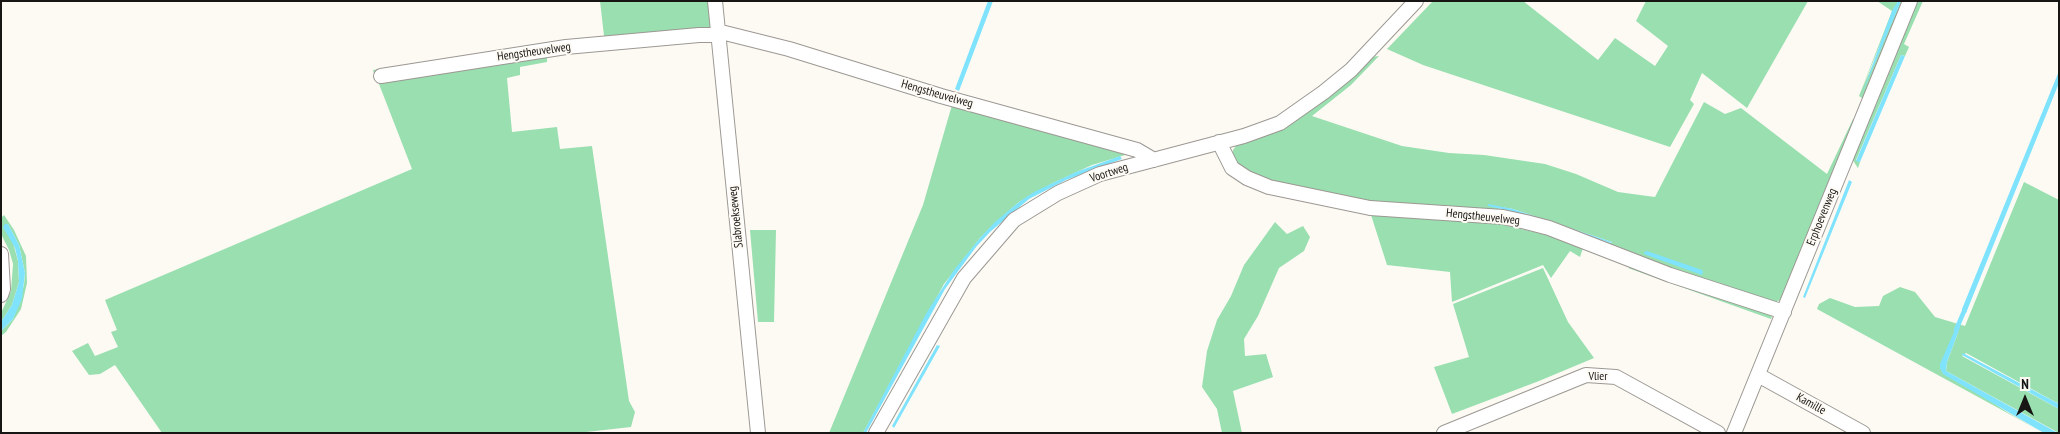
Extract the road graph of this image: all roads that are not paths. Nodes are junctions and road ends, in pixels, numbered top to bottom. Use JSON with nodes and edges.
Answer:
{"nodes":[{"id":1,"x":714,"y":1,"type":"edge"},
{"id":2,"x":1416,"y":1,"type":"edge"},
{"id":3,"x":1910,"y":1,"type":"edge"},
{"id":4,"x":718,"y":33,"type":"junction"},
{"id":5,"x":381,"y":76,"type":"dead end"},
{"id":6,"x":1219,"y":142,"type":"junction"},
{"id":7,"x":1154,"y":160,"type":"junction"},
{"id":8,"x":1,"y":254,"type":"edge"},
{"id":9,"x":1,"y":295,"type":"edge"},
{"id":10,"x":1784,"y":312,"type":"junction"},
{"id":11,"x":1758,"y":375,"type":"junction"},
{"id":12,"x":881,"y":431,"type":"edge"},
{"id":13,"x":758,"y":433,"type":"edge"},
{"id":14,"x":1444,"y":433,"type":"edge"},
{"id":15,"x":1718,"y":433,"type":"edge"},
{"id":16,"x":1734,"y":433,"type":"edge"},
{"id":17,"x":1863,"y":433,"type":"edge"}],
"edges":[{"from":1,"to":4,"type":"street","name":"Slabroekseweg"},
{"from":2,"to":6,"type":"street","name":"Voortweg"},
{"from":3,"to":10,"type":"street","name":"Erphoevenweg"},
{"from":4,"to":5,"type":"street","name":"Hengstheuvelweg"},
{"from":4,"to":7,"type":"street","name":"Hengstheuvelweg"},
{"from":4,"to":13,"type":"street","name":"Slabroekseweg"},
{"from":6,"to":7,"type":"street","name":"Voortweg"},
{"from":6,"to":10,"type":"street","name":"Hengstheuvelweg"},
{"from":7,"to":12,"type":"street","name":"Voortweg"},
{"from":8,"to":9,"type":"street"},
{"from":10,"to":11,"type":"street","name":"Erphoevenweg"},
{"from":11,"to":16,"type":"street","name":"Erphoevenweg"},
{"from":11,"to":17,"type":"street","name":"Kamille"},
{"from":14,"to":15,"type":"street","name":"Vlier"}]}
